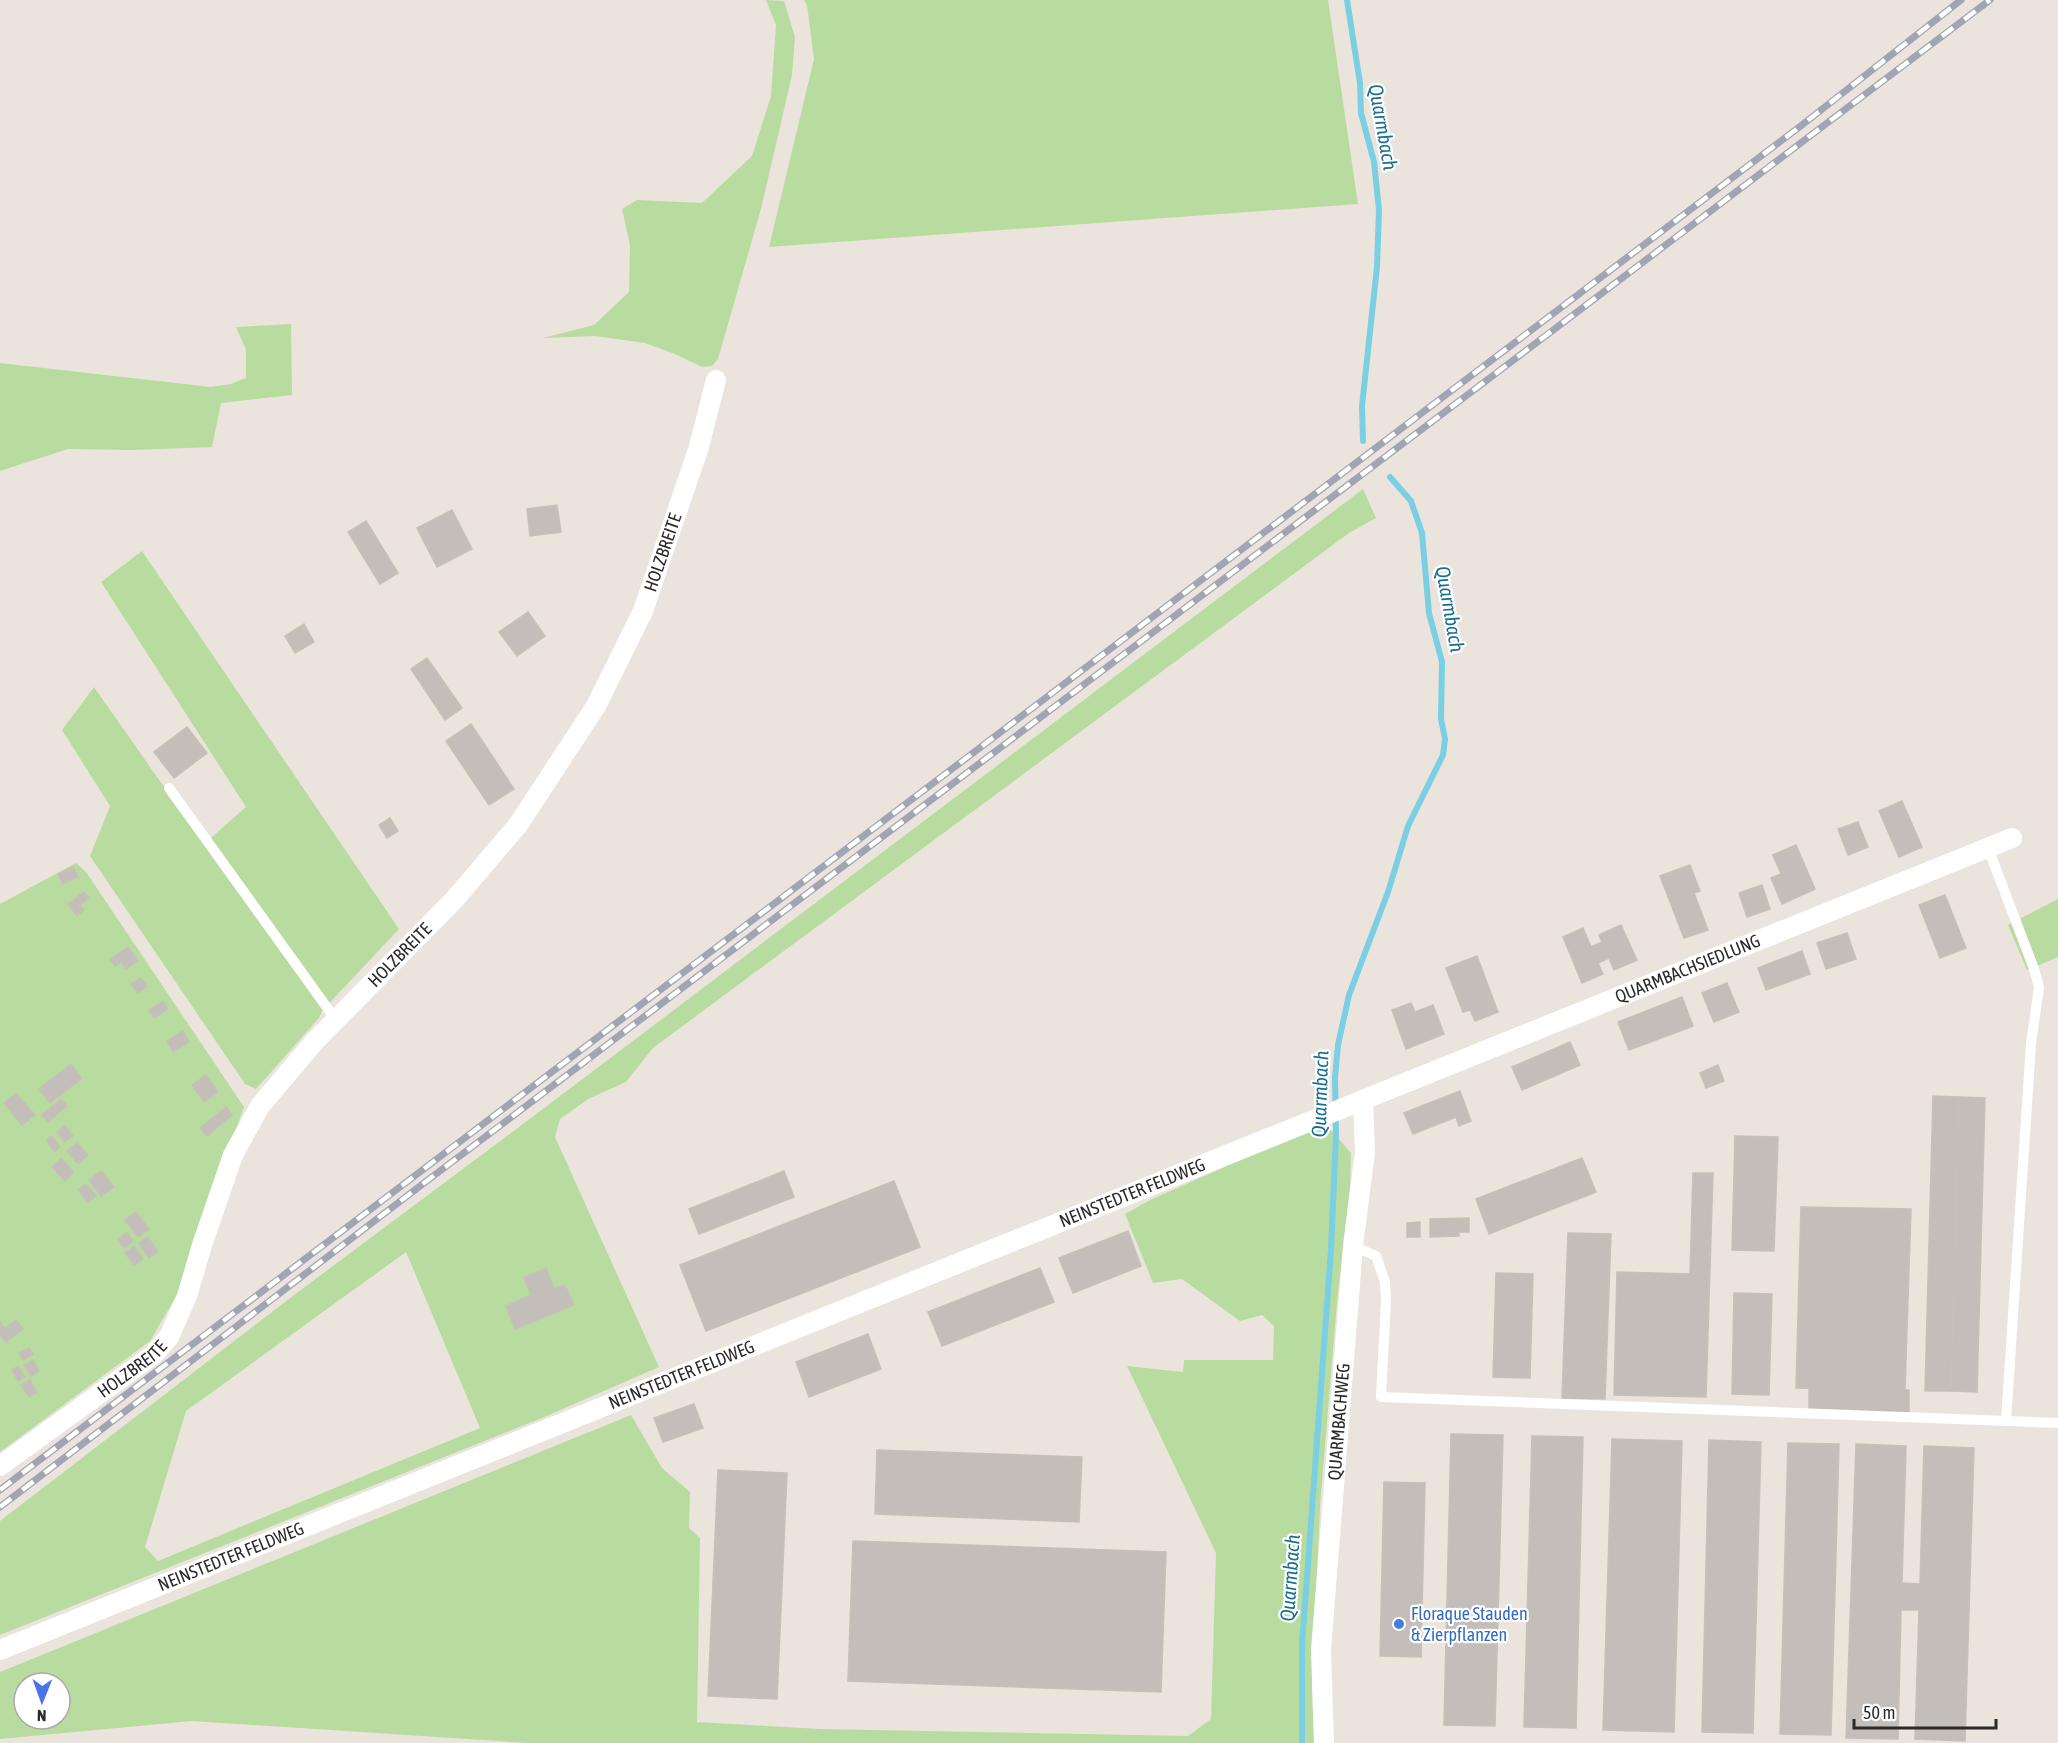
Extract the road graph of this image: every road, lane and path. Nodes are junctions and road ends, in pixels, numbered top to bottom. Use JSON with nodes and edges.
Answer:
{"nodes":[{"id":1,"x":716,"y":380,"type":"dead end"},
{"id":2,"x":169,"y":788,"type":"dead end"},
{"id":3,"x":2012,"y":838,"type":"dead end"},
{"id":4,"x":1988,"y":848,"type":"junction"},
{"id":5,"x":336,"y":1020,"type":"junction"},
{"id":6,"x":1355,"y":1104,"type":"junction"},
{"id":7,"x":1353,"y":1246,"type":"junction"},
{"id":8,"x":2006,"y":1421,"type":"junction"},
{"id":9,"x":2058,"y":1423,"type":"edge"},
{"id":10,"x":0,"y":1466,"type":"edge"},
{"id":11,"x":0,"y":1650,"type":"edge"},
{"id":12,"x":1324,"y":1743,"type":"edge"}],
"edges":[{"from":1,"to":5,"type":"street","name":"HOLZBREITE"},
{"from":2,"to":5,"type":"lane"},
{"from":3,"to":4,"type":"street","name":"QUARMBACHSIEDLUNG"},
{"from":4,"to":6,"type":"street","name":"QUARMBACHSIEDLUNG"},
{"from":4,"to":8,"type":"lane"},
{"from":5,"to":10,"type":"street","name":"HOLZBREITE"},
{"from":6,"to":7,"type":"street","name":"QUARMBACHWEG"},
{"from":6,"to":11,"type":"street","name":"NEINSTEDTER FELDWEG"},
{"from":7,"to":8,"type":"lane"},
{"from":7,"to":12,"type":"street","name":"QUARMBACHWEG"},
{"from":8,"to":9,"type":"lane"}]}
